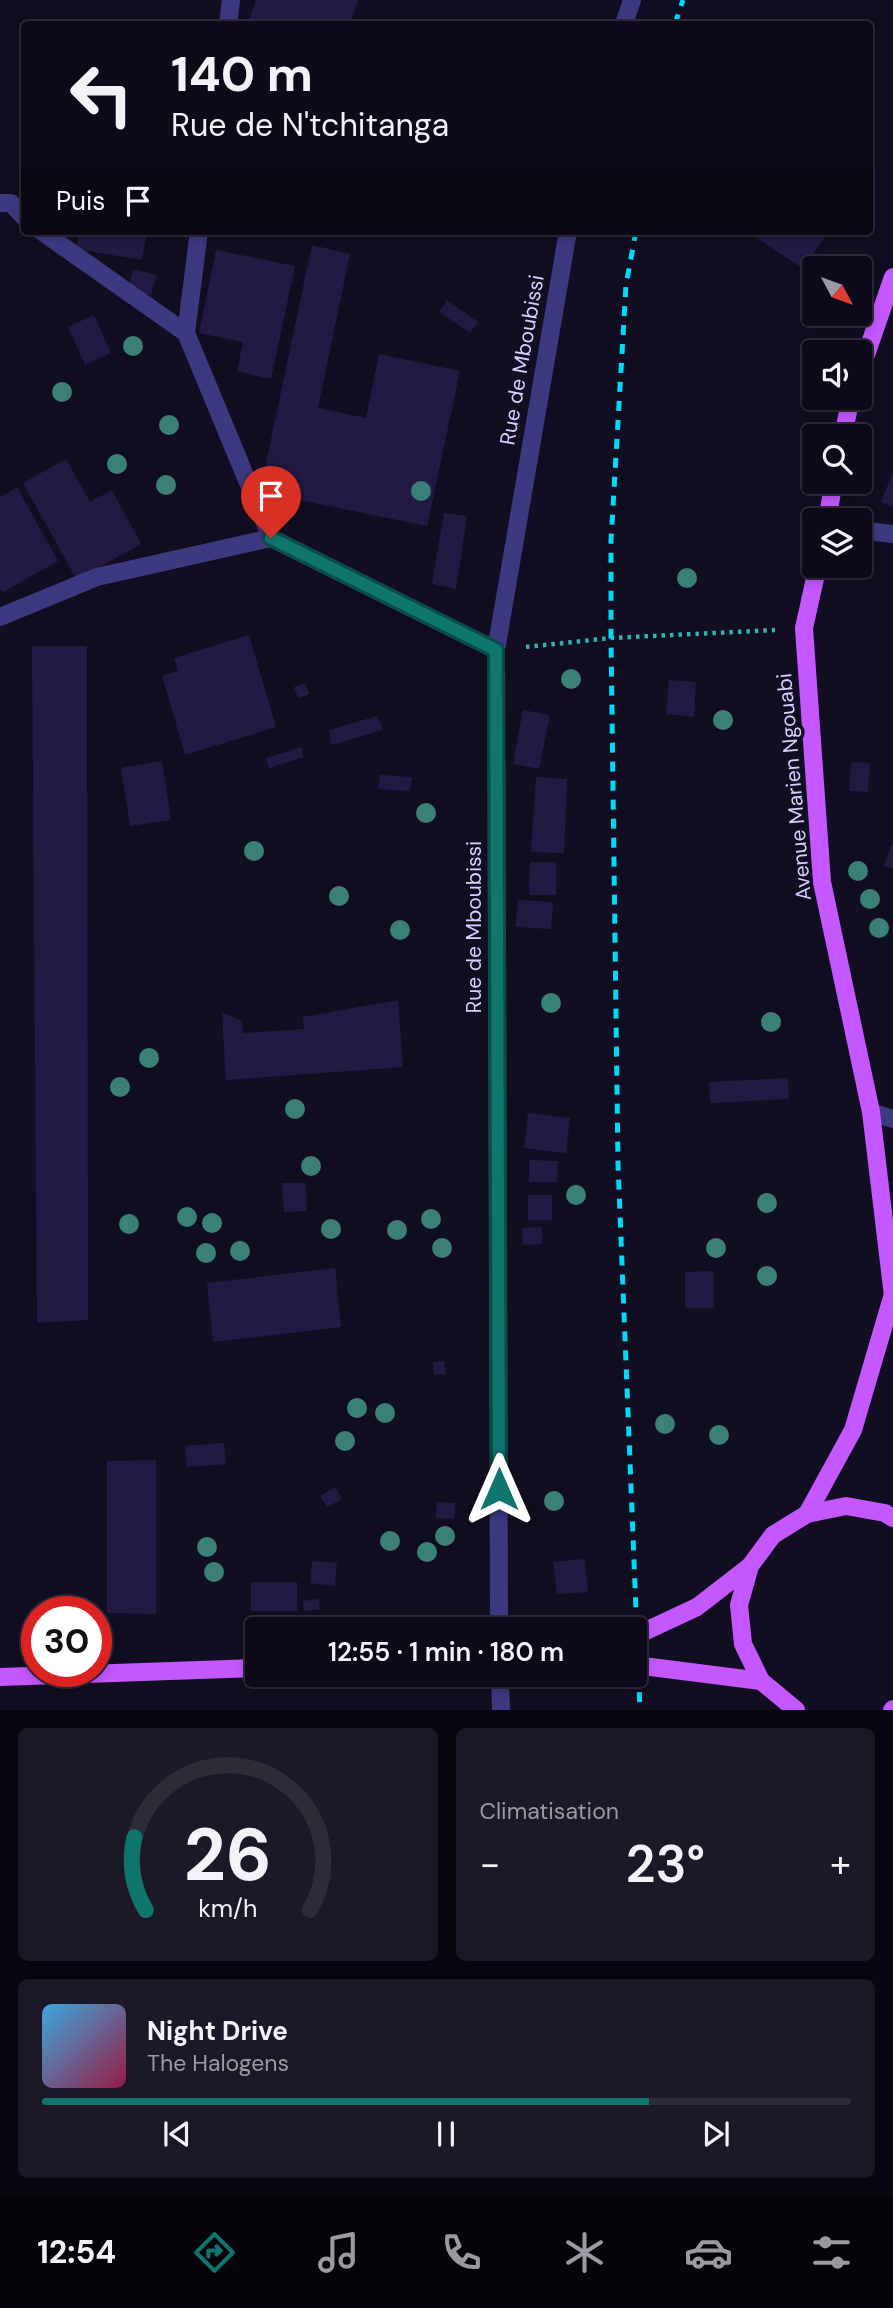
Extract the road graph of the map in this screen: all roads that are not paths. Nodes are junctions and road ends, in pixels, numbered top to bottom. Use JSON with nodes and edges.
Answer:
{"nodes":[{"id":1,"x":231,"y":0,"type":"edge"},
{"id":2,"x":632,"y":0,"type":"edge"},
{"id":3,"x":228,"y":21,"type":"edge"},
{"id":4,"x":625,"y":21,"type":"edge"},
{"id":5,"x":0,"y":203,"type":"edge"},
{"id":6,"x":21,"y":214,"type":"edge"},
{"id":7,"x":47,"y":235,"type":"edge"},
{"id":8,"x":198,"y":235,"type":"edge"},
{"id":9,"x":567,"y":235,"type":"edge"},
{"id":10,"x":893,"y":277,"type":"edge"},
{"id":11,"x":186,"y":333,"type":"junction"},
{"id":12,"x":871,"y":340,"type":"edge"},
{"id":13,"x":872,"y":532,"type":"edge"},
{"id":14,"x":893,"y":534,"type":"edge"},
{"id":15,"x":271,"y":538,"type":"junction"},
{"id":16,"x":815,"y":578,"type":"edge"},
{"id":17,"x":0,"y":617,"type":"edge"},
{"id":18,"x":496,"y":650,"type":"junction"},
{"id":19,"x":871,"y":1112,"type":"junction"},
{"id":20,"x":893,"y":1119,"type":"edge"},
{"id":21,"x":893,"y":1295,"type":"edge"},
{"id":22,"x":807,"y":1514,"type":"junction"},
{"id":23,"x":893,"y":1518,"type":"edge"},
{"id":24,"x":750,"y":1566,"type":"junction"},
{"id":25,"x":499,"y":1617,"type":"edge"},
{"id":26,"x":647,"y":1630,"type":"edge"},
{"id":27,"x":647,"y":1667,"type":"edge"},
{"id":28,"x":245,"y":1668,"type":"edge"},
{"id":29,"x":0,"y":1677,"type":"edge"},
{"id":30,"x":761,"y":1681,"type":"junction"},
{"id":31,"x":500,"y":1687,"type":"edge"},
{"id":32,"x":501,"y":1710,"type":"edge"},
{"id":33,"x":796,"y":1710,"type":"edge"}],
"edges":[{"from":1,"to":3,"type":"street"},
{"from":2,"to":4,"type":"street"},
{"from":5,"to":6,"type":"street"},
{"from":7,"to":11,"type":"street"},
{"from":8,"to":11,"type":"street"},
{"from":9,"to":18,"type":"street","name":"Rue de Mboubissi"},
{"from":10,"to":12,"type":"main road"},
{"from":11,"to":15,"type":"street"},
{"from":13,"to":14,"type":"street"},
{"from":15,"to":17,"type":"street"},
{"from":15,"to":18,"type":"street"},
{"from":16,"to":19,"type":"main road","name":"Avenue Marien Ngouabi"},
{"from":18,"to":25,"type":"street","name":"Rue de Mboubissi"},
{"from":19,"to":20,"type":"street"},
{"from":19,"to":21,"type":"main road","name":"Avenue Marien Ngouabi"},
{"from":21,"to":22,"type":"main road","name":"Avenue Marien Ngouabi"},
{"from":22,"to":23,"type":"main road"},
{"from":22,"to":24,"type":"main road"},
{"from":24,"to":26,"type":"main road"},
{"from":24,"to":30,"type":"main road"},
{"from":27,"to":30,"type":"main road"},
{"from":28,"to":29,"type":"main road"},
{"from":30,"to":33,"type":"main road"},
{"from":31,"to":32,"type":"street"}]}
